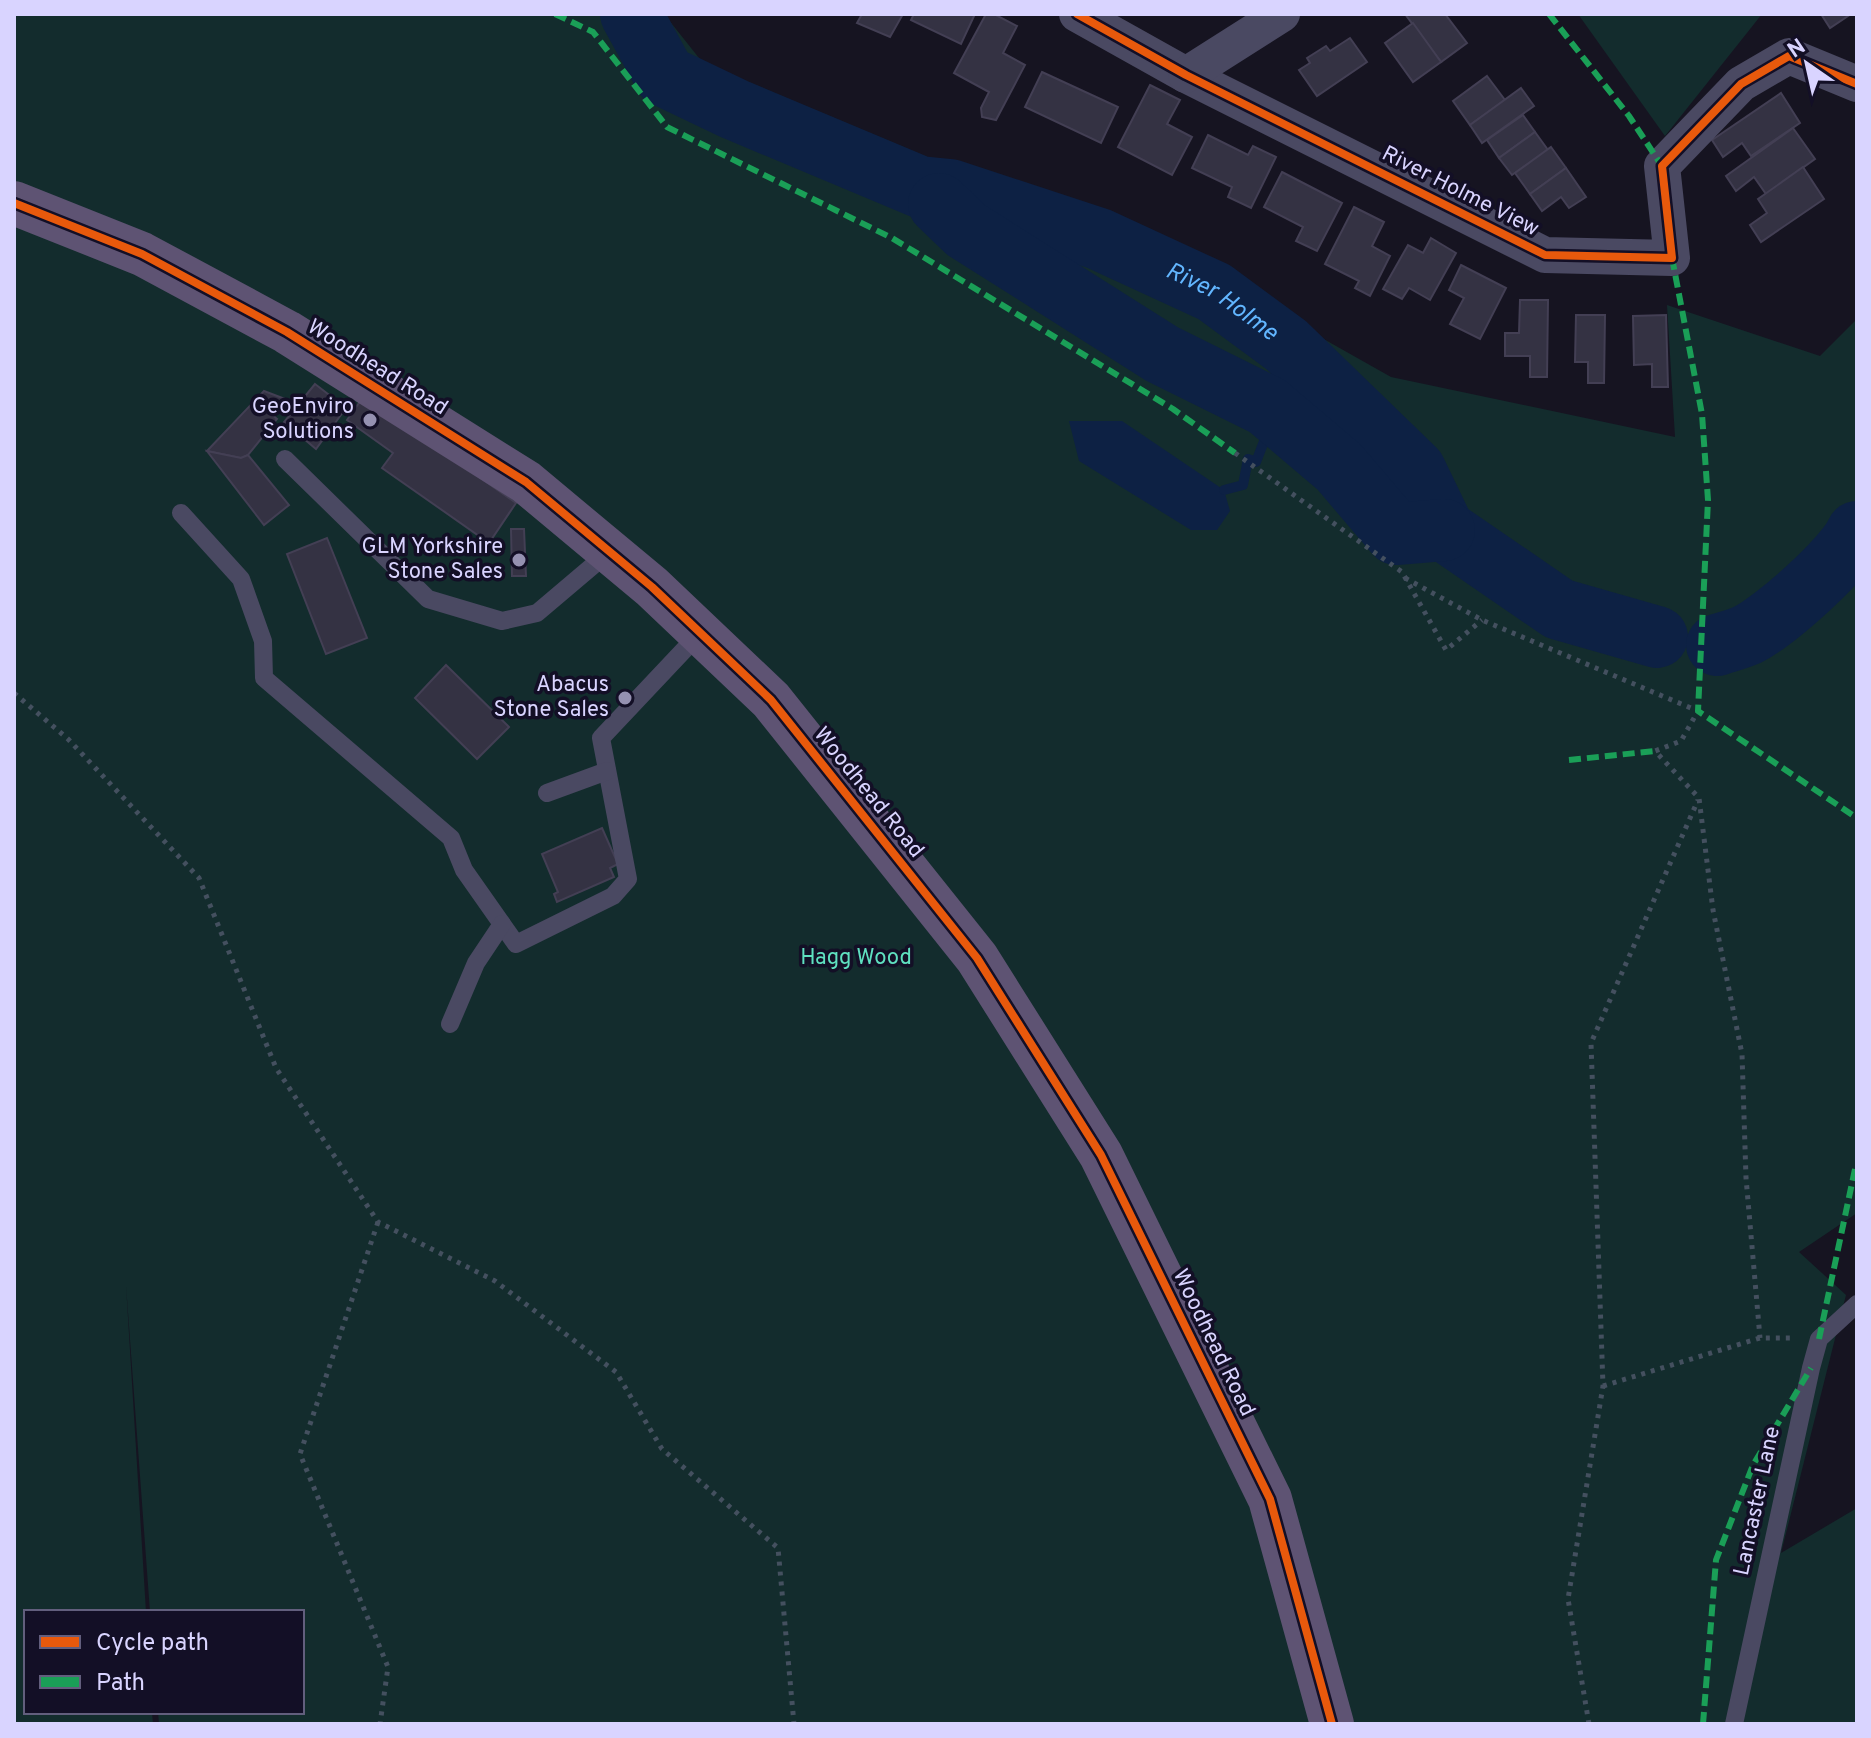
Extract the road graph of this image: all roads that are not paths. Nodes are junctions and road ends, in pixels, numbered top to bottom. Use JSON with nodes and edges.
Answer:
{"nodes":[{"id":1,"x":1077,"y":14,"type":"edge"},
{"id":2,"x":1282,"y":14,"type":"edge"},
{"id":3,"x":1186,"y":75,"type":"junction"},
{"id":4,"x":1857,"y":84,"type":"edge"},
{"id":5,"x":14,"y":203,"type":"edge"},
{"id":6,"x":285,"y":459,"type":"dead end"},
{"id":7,"x":181,"y":513,"type":"dead end"},
{"id":8,"x":609,"y":552,"type":"junction"},
{"id":9,"x":700,"y":633,"type":"junction"},
{"id":10,"x":607,"y":771,"type":"junction"},
{"id":11,"x":547,"y":793,"type":"dead end"},
{"id":12,"x":502,"y":924,"type":"junction"},
{"id":13,"x":450,"y":1024,"type":"dead end"},
{"id":14,"x":1857,"y":1304,"type":"edge"},
{"id":15,"x":1332,"y":1724,"type":"edge"},
{"id":16,"x":1734,"y":1724,"type":"edge"}],
"edges":[{"from":1,"to":3,"type":"street","name":"River Holme View"},
{"from":2,"to":3,"type":"street"},
{"from":3,"to":4,"type":"street","name":"River Holme View"},
{"from":5,"to":8,"type":"main road","name":"Woodhead Road"},
{"from":6,"to":8,"type":"lane"},
{"from":7,"to":12,"type":"lane"},
{"from":8,"to":9,"type":"main road","name":"Woodhead Road"},
{"from":9,"to":10,"type":"lane"},
{"from":9,"to":15,"type":"main road","name":"Woodhead Road"},
{"from":10,"to":11,"type":"lane"},
{"from":10,"to":12,"type":"lane"},
{"from":12,"to":13,"type":"lane"},
{"from":14,"to":16,"type":"lane","name":"Lancaster Lane"}]}
